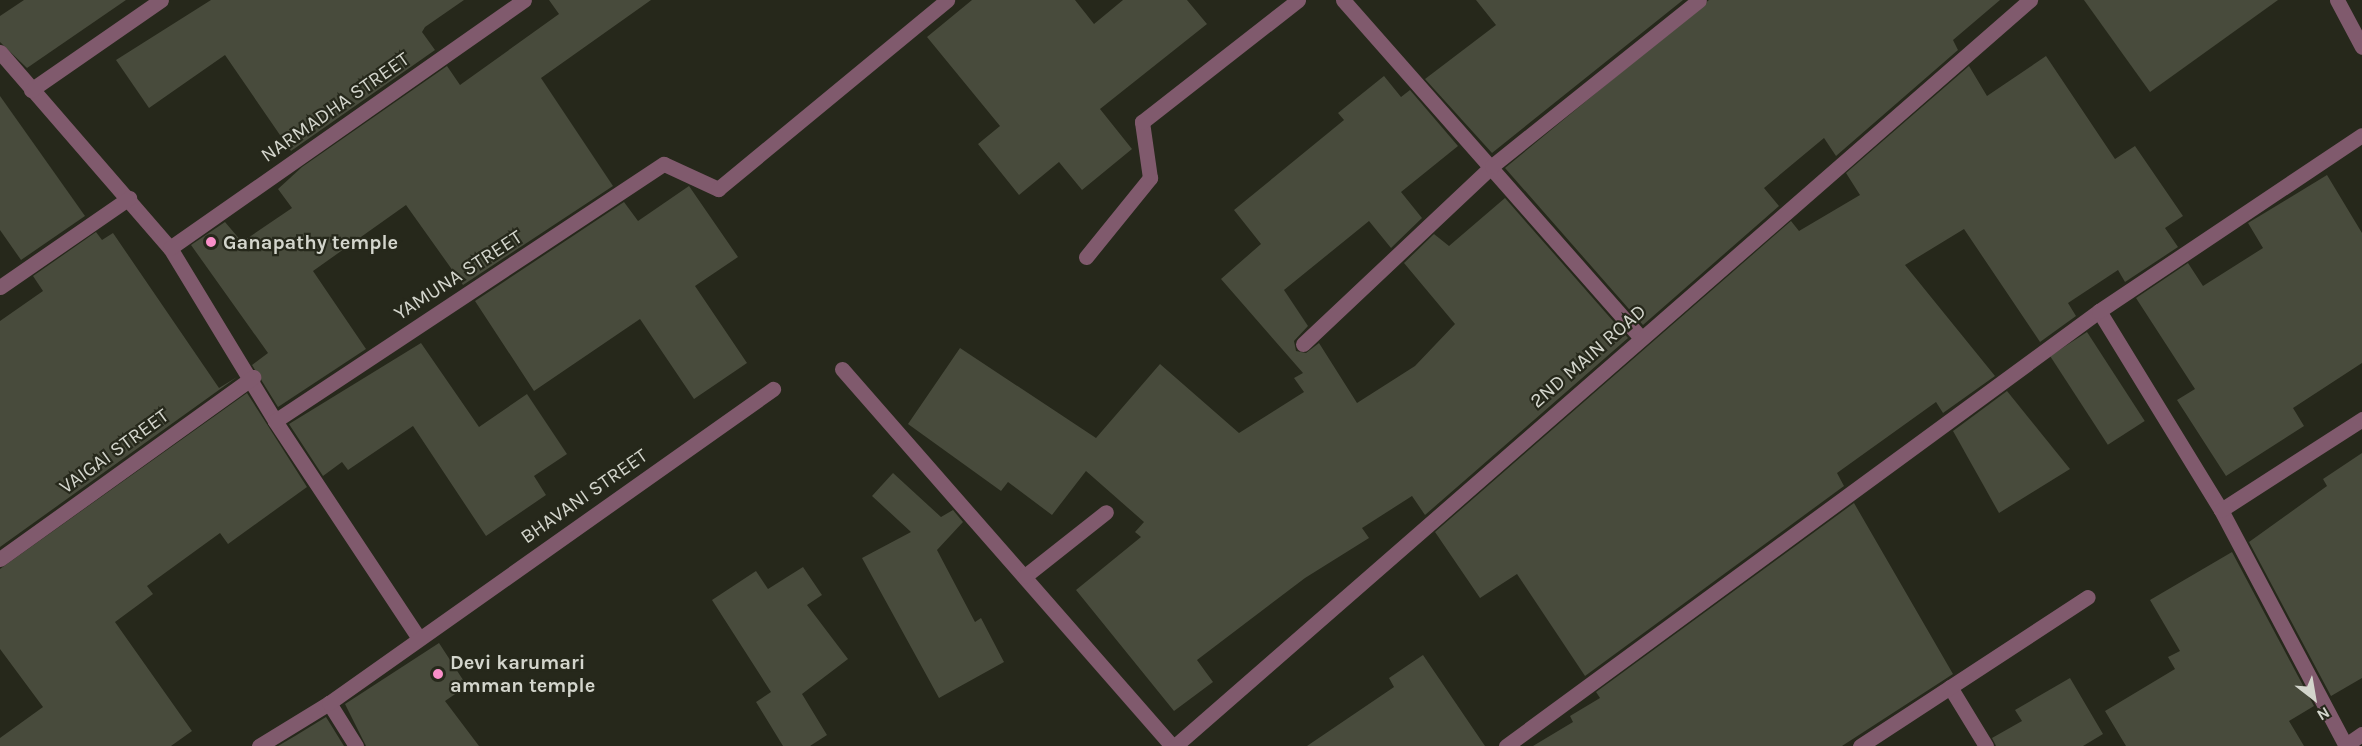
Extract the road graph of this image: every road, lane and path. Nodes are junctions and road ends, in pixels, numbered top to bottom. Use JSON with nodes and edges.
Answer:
{"nodes":[{"id":1,"x":161,"y":0,"type":"edge"},
{"id":2,"x":524,"y":0,"type":"edge"},
{"id":3,"x":947,"y":0,"type":"edge"},
{"id":4,"x":1298,"y":0,"type":"edge"},
{"id":5,"x":1343,"y":0,"type":"edge"},
{"id":6,"x":1699,"y":0,"type":"edge"},
{"id":7,"x":2030,"y":0,"type":"edge"},
{"id":8,"x":2337,"y":0,"type":"edge"},
{"id":9,"x":2362,"y":47,"type":"edge"},
{"id":10,"x":0,"y":52,"type":"edge"},
{"id":11,"x":31,"y":90,"type":"junction"},
{"id":12,"x":2362,"y":135,"type":"edge"},
{"id":13,"x":1492,"y":166,"type":"junction"},
{"id":14,"x":129,"y":198,"type":"junction"},
{"id":15,"x":170,"y":248,"type":"junction"},
{"id":16,"x":1086,"y":257,"type":"dead end"},
{"id":17,"x":0,"y":287,"type":"edge"},
{"id":18,"x":2099,"y":311,"type":"junction"},
{"id":19,"x":1641,"y":338,"type":"junction"},
{"id":20,"x":1303,"y":344,"type":"dead end"},
{"id":21,"x":842,"y":369,"type":"dead end"},
{"id":22,"x":253,"y":377,"type":"junction"},
{"id":23,"x":773,"y":389,"type":"dead end"},
{"id":24,"x":2362,"y":419,"type":"edge"},
{"id":25,"x":275,"y":421,"type":"junction"},
{"id":26,"x":2221,"y":510,"type":"junction"},
{"id":27,"x":1106,"y":512,"type":"dead end"},
{"id":28,"x":0,"y":559,"type":"edge"},
{"id":29,"x":1025,"y":576,"type":"junction"},
{"id":30,"x":2088,"y":597,"type":"dead end"},
{"id":31,"x":418,"y":638,"type":"junction"},
{"id":32,"x":1950,"y":687,"type":"junction"},
{"id":33,"x":329,"y":703,"type":"junction"},
{"id":34,"x":2362,"y":735,"type":"edge"},
{"id":35,"x":2346,"y":745,"type":"edge"},
{"id":36,"x":259,"y":746,"type":"edge"},
{"id":37,"x":356,"y":746,"type":"edge"},
{"id":38,"x":1173,"y":746,"type":"edge"},
{"id":39,"x":1506,"y":746,"type":"edge"},
{"id":40,"x":1860,"y":746,"type":"edge"},
{"id":41,"x":1986,"y":746,"type":"edge"}],
"edges":[{"from":1,"to":11,"type":"street"},
{"from":2,"to":15,"type":"street","name":"NARMADHA STREET"},
{"from":3,"to":25,"type":"street","name":"YAMUNA STREET"},
{"from":4,"to":16,"type":"street"},
{"from":5,"to":13,"type":"street"},
{"from":6,"to":13,"type":"street"},
{"from":7,"to":19,"type":"street","name":"2ND MAIN ROAD"},
{"from":8,"to":9,"type":"street"},
{"from":10,"to":11,"type":"street"},
{"from":11,"to":14,"type":"street"},
{"from":12,"to":18,"type":"street"},
{"from":13,"to":19,"type":"street"},
{"from":13,"to":20,"type":"street"},
{"from":14,"to":15,"type":"street"},
{"from":14,"to":17,"type":"street"},
{"from":15,"to":22,"type":"street"},
{"from":18,"to":26,"type":"street"},
{"from":18,"to":39,"type":"street"},
{"from":19,"to":38,"type":"street","name":"2ND MAIN ROAD"},
{"from":21,"to":29,"type":"street"},
{"from":22,"to":25,"type":"street"},
{"from":22,"to":28,"type":"street","name":"VAIGAI STREET"},
{"from":23,"to":31,"type":"street","name":"BHAVANI STREET"},
{"from":24,"to":26,"type":"street"},
{"from":25,"to":31,"type":"street"},
{"from":26,"to":35,"type":"street"},
{"from":27,"to":29,"type":"street"},
{"from":29,"to":38,"type":"street"},
{"from":30,"to":32,"type":"street"},
{"from":31,"to":33,"type":"street","name":"BHAVANI STREET"},
{"from":32,"to":40,"type":"street"},
{"from":32,"to":41,"type":"street"},
{"from":33,"to":36,"type":"street","name":"BHAVANI STREET"},
{"from":33,"to":37,"type":"street"},
{"from":34,"to":35,"type":"street"}]}
